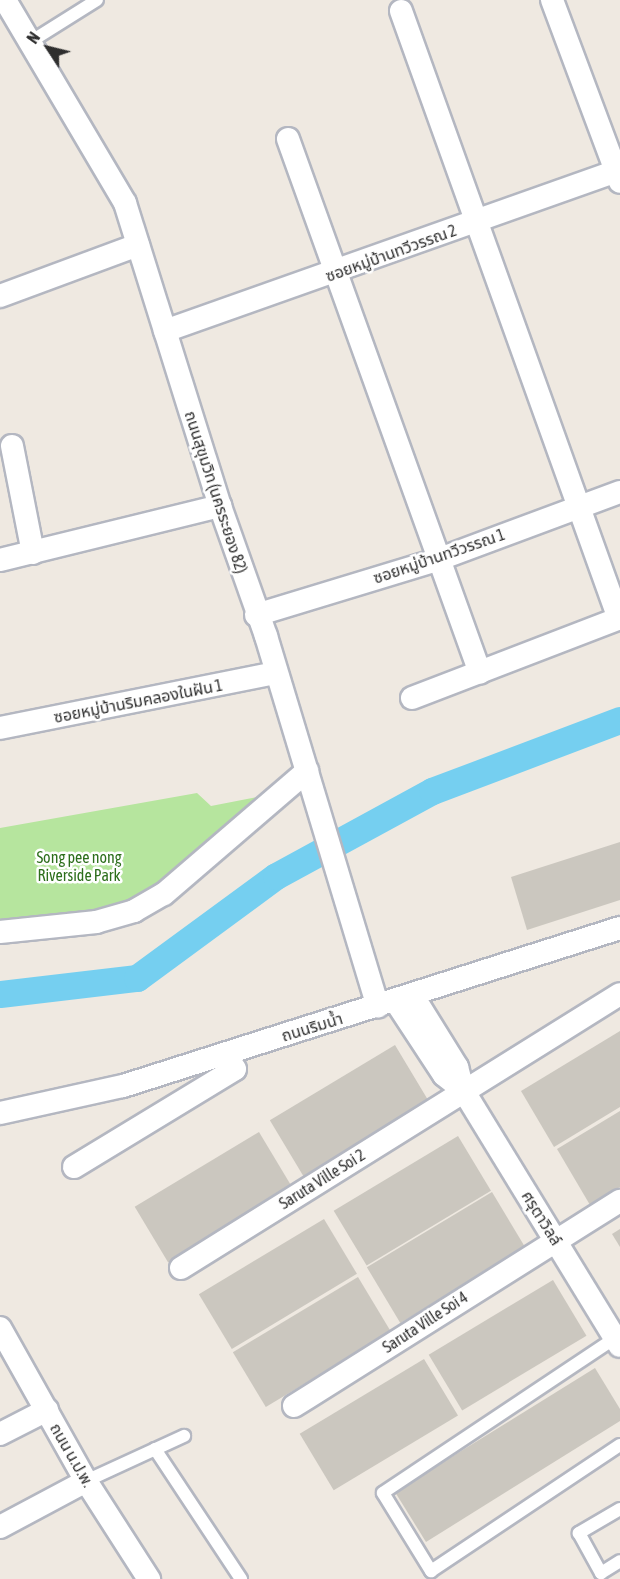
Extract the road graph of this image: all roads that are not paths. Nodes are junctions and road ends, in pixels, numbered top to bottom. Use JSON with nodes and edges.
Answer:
{"nodes":[{"id":1,"x":5,"y":0,"type":"edge"},
{"id":2,"x":97,"y":0,"type":"edge"},
{"id":3,"x":552,"y":0,"type":"edge"},
{"id":4,"x":400,"y":11,"type":"dead end"},
{"id":5,"x":30,"y":42,"type":"junction"},
{"id":6,"x":288,"y":139,"type":"dead end"},
{"id":7,"x":618,"y":176,"type":"edge"},
{"id":8,"x":476,"y":223,"type":"junction"},
{"id":9,"x":138,"y":245,"type":"junction"},
{"id":10,"x":336,"y":273,"type":"junction"},
{"id":11,"x":0,"y":297,"type":"edge"},
{"id":12,"x":165,"y":331,"type":"junction"},
{"id":13,"x":12,"y":446,"type":"dead end"},
{"id":14,"x":620,"y":492,"type":"edge"},
{"id":15,"x":220,"y":506,"type":"junction"},
{"id":16,"x":577,"y":507,"type":"junction"},
{"id":17,"x":33,"y":553,"type":"junction"},
{"id":18,"x":0,"y":560,"type":"edge"},
{"id":19,"x":437,"y":560,"type":"junction"},
{"id":20,"x":256,"y":615,"type":"junction"},
{"id":21,"x":619,"y":619,"type":"edge"},
{"id":22,"x":275,"y":673,"type":"junction"},
{"id":23,"x":480,"y":673,"type":"junction"},
{"id":24,"x":412,"y":699,"type":"dead end"},
{"id":25,"x":0,"y":728,"type":"edge"},
{"id":26,"x":307,"y":771,"type":"junction"},
{"id":27,"x":620,"y":928,"type":"edge"},
{"id":28,"x":0,"y":932,"type":"edge"},
{"id":29,"x":620,"y":994,"type":"edge"},
{"id":30,"x":395,"y":1001,"type":"junction"},
{"id":31,"x":225,"y":1054,"type":"junction"},
{"id":32,"x":463,"y":1090,"type":"junction"},
{"id":33,"x":0,"y":1113,"type":"edge"},
{"id":34,"x":74,"y":1167,"type":"dead end"},
{"id":35,"x":620,"y":1201,"type":"edge"},
{"id":36,"x":555,"y":1239,"type":"junction"},
{"id":37,"x":181,"y":1268,"type":"dead end"},
{"id":38,"x":0,"y":1328,"type":"edge"},
{"id":39,"x":618,"y":1342,"type":"edge"},
{"id":40,"x":294,"y":1406,"type":"dead end"},
{"id":41,"x":46,"y":1410,"type":"junction"},
{"id":42,"x":0,"y":1434,"type":"edge"},
{"id":43,"x":184,"y":1436,"type":"dead end"},
{"id":44,"x":620,"y":1445,"type":"edge"},
{"id":45,"x":155,"y":1449,"type":"junction"},
{"id":46,"x":86,"y":1481,"type":"junction"},
{"id":47,"x":620,"y":1509,"type":"edge"},
{"id":48,"x":0,"y":1527,"type":"edge"},
{"id":49,"x":620,"y":1561,"type":"edge"},
{"id":50,"x":149,"y":1579,"type":"edge"},
{"id":51,"x":241,"y":1579,"type":"edge"}],
"edges":[{"from":1,"to":5,"type":"street","name":"ถนนสุขุมวิท (นครระยอง 82)"},
{"from":2,"to":5,"type":"lane"},
{"from":3,"to":7,"type":"street"},
{"from":4,"to":8,"type":"street"},
{"from":5,"to":9,"type":"street","name":"ถนนสุขุมวิท (นครระยอง 82)"},
{"from":6,"to":10,"type":"street"},
{"from":7,"to":8,"type":"street","name":"ซอยหมู่บ้านทวีวรรณ 2"},
{"from":8,"to":10,"type":"street","name":"ซอยหมู่บ้านทวีวรรณ 2"},
{"from":8,"to":16,"type":"street"},
{"from":9,"to":11,"type":"street"},
{"from":9,"to":12,"type":"street","name":"ถนนสุขุมวิท (นครระยอง 82)"},
{"from":10,"to":12,"type":"street","name":"ซอยหมู่บ้านทวีวรรณ 2"},
{"from":10,"to":19,"type":"street"},
{"from":12,"to":15,"type":"street","name":"ถนนสุขุมวิท (นครระยอง 82)"},
{"from":13,"to":17,"type":"street"},
{"from":14,"to":16,"type":"street","name":"ซอยหมู่บ้านทวีวรรณ 1"},
{"from":15,"to":17,"type":"street"},
{"from":15,"to":20,"type":"street","name":"ถนนสุขุมวิท (นครระยอง 82)"},
{"from":16,"to":19,"type":"street","name":"ซอยหมู่บ้านทวีวรรณ 1"},
{"from":16,"to":21,"type":"street"},
{"from":17,"to":18,"type":"street"},
{"from":19,"to":20,"type":"street","name":"ซอยหมู่บ้านทวีวรรณ 1"},
{"from":19,"to":23,"type":"street"},
{"from":20,"to":22,"type":"street","name":"ถนนสุขุมวิท (นครระยอง 82)"},
{"from":21,"to":23,"type":"street"},
{"from":22,"to":25,"type":"street","name":"ซอยหมู่บ้านริมคลองในฝัน 1"},
{"from":22,"to":26,"type":"street","name":"ถนนสุขุมวิท (นครระยอง 82)"},
{"from":23,"to":24,"type":"street"},
{"from":26,"to":28,"type":"street"},
{"from":26,"to":30,"type":"street","name":"ถนนสุขุมวิท (นครระยอง 82)"},
{"from":27,"to":30,"type":"street","name":"ถนนริมน้ำ"},
{"from":29,"to":32,"type":"street","name":"Saruta Ville Soi 2"},
{"from":30,"to":31,"type":"street","name":"ถนนริมน้ำ"},
{"from":30,"to":32,"type":"street","name":"ศรุตาวิลล์"},
{"from":31,"to":33,"type":"street","name":"ถนนริมน้ำ"},
{"from":31,"to":34,"type":"street"},
{"from":32,"to":36,"type":"street","name":"ศรุตาวิลล์"},
{"from":32,"to":37,"type":"street","name":"Saruta Ville Soi 2"},
{"from":35,"to":36,"type":"street","name":"Saruta Ville Soi 4"},
{"from":36,"to":39,"type":"street","name":"ศรุตาวิลล์"},
{"from":36,"to":40,"type":"street","name":"Saruta Ville Soi 4"},
{"from":38,"to":41,"type":"street","name":"ถนน น.ป.พ."},
{"from":39,"to":44,"type":"lane"},
{"from":41,"to":42,"type":"street"},
{"from":41,"to":46,"type":"street","name":"ถนน น.ป.พ."},
{"from":43,"to":45,"type":"lane"},
{"from":45,"to":46,"type":"lane"},
{"from":45,"to":51,"type":"lane"},
{"from":46,"to":48,"type":"street"},
{"from":46,"to":50,"type":"street","name":"ถนน น.ป.พ."},
{"from":47,"to":49,"type":"lane"}]}
